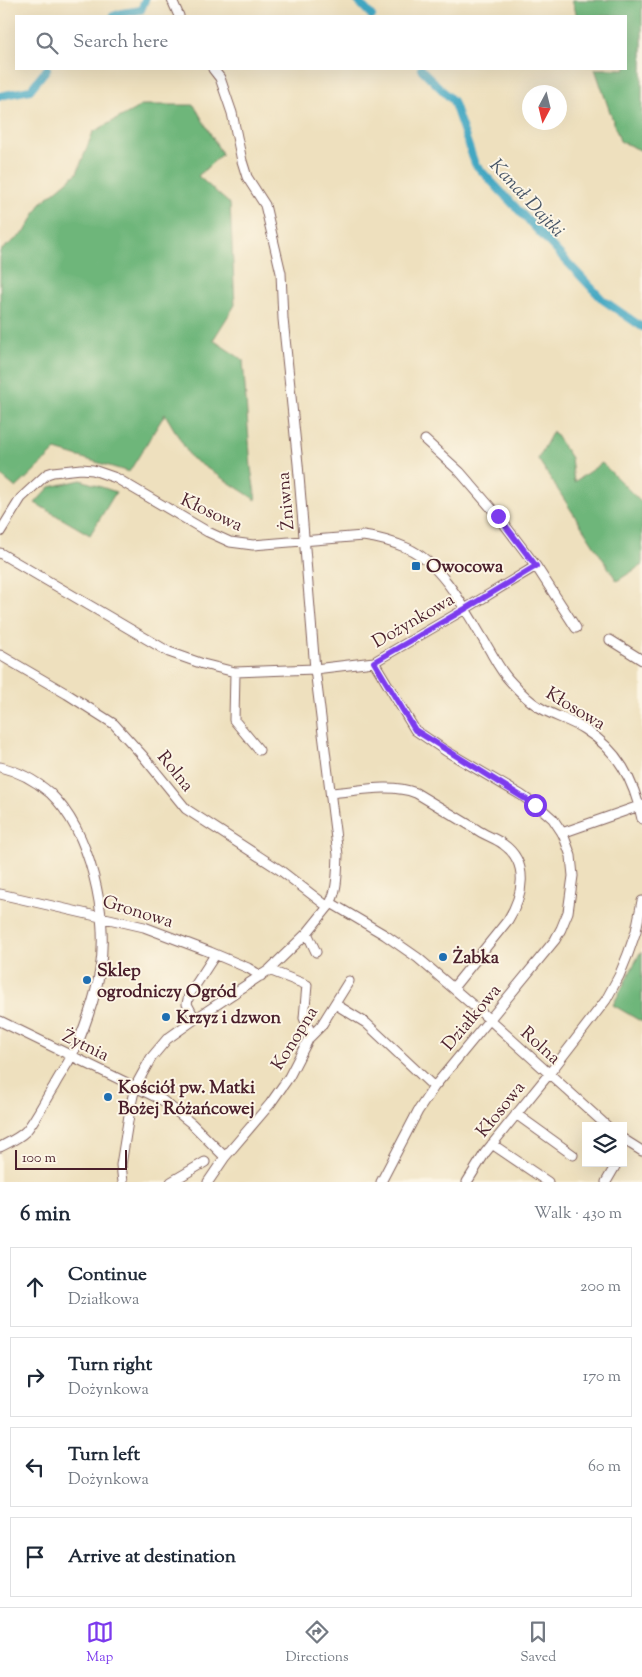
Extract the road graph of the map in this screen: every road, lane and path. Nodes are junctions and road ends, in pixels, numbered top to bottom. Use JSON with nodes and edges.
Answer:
{"nodes":[{"id":1,"x":172,"y":0,"type":"edge"},
{"id":2,"x":180,"y":15,"type":"edge"},
{"id":3,"x":214,"y":70,"type":"edge"},
{"id":4,"x":425,"y":440,"type":"dead end"},
{"id":5,"x":0,"y":532,"type":"edge"},
{"id":6,"x":305,"y":541,"type":"junction"},
{"id":7,"x":0,"y":553,"type":"edge"},
{"id":8,"x":536,"y":566,"type":"junction"},
{"id":9,"x":465,"y":609,"type":"junction"},
{"id":10,"x":576,"y":628,"type":"dead end"},
{"id":11,"x":610,"y":640,"type":"dead end"},
{"id":12,"x":0,"y":655,"type":"edge"},
{"id":13,"x":642,"y":660,"type":"edge"},
{"id":14,"x":374,"y":662,"type":"junction"},
{"id":15,"x":316,"y":669,"type":"junction"},
{"id":16,"x":235,"y":672,"type":"junction"},
{"id":17,"x":259,"y":750,"type":"dead end"},
{"id":18,"x":0,"y":767,"type":"edge"},
{"id":19,"x":331,"y":794,"type":"junction"},
{"id":20,"x":641,"y":805,"type":"edge"},
{"id":21,"x":642,"y":819,"type":"edge"},
{"id":22,"x":562,"y":833,"type":"junction"},
{"id":23,"x":0,"y":894,"type":"edge"},
{"id":24,"x":642,"y":901,"type":"edge"},
{"id":25,"x":329,"y":905,"type":"junction"},
{"id":26,"x":102,"y":917,"type":"junction"},
{"id":27,"x":307,"y":933,"type":"junction"},
{"id":28,"x":316,"y":952,"type":"dead end"},
{"id":29,"x":215,"y":955,"type":"junction"},
{"id":30,"x":265,"y":973,"type":"junction"},
{"id":31,"x":349,"y":981,"type":"dead end"},
{"id":32,"x":453,"y":988,"type":"junction"},
{"id":33,"x":335,"y":1004,"type":"junction"},
{"id":34,"x":195,"y":1019,"type":"junction"},
{"id":35,"x":490,"y":1020,"type":"junction"},
{"id":36,"x":0,"y":1022,"type":"edge"},
{"id":37,"x":308,"y":1038,"type":"junction"},
{"id":38,"x":72,"y":1056,"type":"junction"},
{"id":39,"x":549,"y":1074,"type":"junction"},
{"id":40,"x":135,"y":1087,"type":"junction"},
{"id":41,"x":434,"y":1087,"type":"junction"},
{"id":42,"x":516,"y":1114,"type":"junction"},
{"id":43,"x":603,"y":1122,"type":"edge"},
{"id":44,"x":2,"y":1144,"type":"edge"},
{"id":45,"x":492,"y":1144,"type":"junction"},
{"id":46,"x":627,"y":1145,"type":"edge"},
{"id":47,"x":642,"y":1152,"type":"edge"},
{"id":48,"x":573,"y":1155,"type":"dead end"},
{"id":49,"x":226,"y":1157,"type":"junction"},
{"id":50,"x":205,"y":1162,"type":"dead end"},
{"id":51,"x":615,"y":1167,"type":"edge"},
{"id":52,"x":470,"y":1181,"type":"edge"},
{"id":53,"x":123,"y":1182,"type":"edge"},
{"id":54,"x":171,"y":1182,"type":"edge"},
{"id":55,"x":208,"y":1182,"type":"edge"},
{"id":56,"x":381,"y":1182,"type":"edge"},
{"id":57,"x":548,"y":1182,"type":"edge"},
{"id":58,"x":606,"y":1182,"type":"edge"}],
"edges":[{"from":1,"to":2,"type":"street"},
{"from":3,"to":6,"type":"street","name":"Żniwna"},
{"from":4,"to":8,"type":"street"},
{"from":5,"to":6,"type":"street","name":"Kłosowa"},
{"from":6,"to":9,"type":"street","name":"Kłosowa"},
{"from":6,"to":15,"type":"street","name":"Żniwna"},
{"from":7,"to":16,"type":"street","name":"Dożynkowa"},
{"from":8,"to":9,"type":"street","name":"Dożynkowa"},
{"from":8,"to":10,"type":"street"},
{"from":9,"to":14,"type":"street","name":"Dożynkowa"},
{"from":9,"to":20,"type":"street","name":"Kłosowa"},
{"from":11,"to":13,"type":"street"},
{"from":12,"to":25,"type":"street","name":"Rolna"},
{"from":14,"to":15,"type":"street","name":"Dożynkowa"},
{"from":14,"to":22,"type":"street","name":"Działkowa"},
{"from":15,"to":16,"type":"street","name":"Dożynkowa"},
{"from":15,"to":19,"type":"street","name":"Żniwna"},
{"from":16,"to":17,"type":"street"},
{"from":18,"to":26,"type":"street"},
{"from":19,"to":25,"type":"street","name":"Żniwna"},
{"from":19,"to":32,"type":"street"},
{"from":20,"to":21,"type":"street","name":"Kłosowa"},
{"from":20,"to":22,"type":"street"},
{"from":22,"to":35,"type":"street","name":"Działkowa"},
{"from":23,"to":26,"type":"street","name":"Gronowa"},
{"from":24,"to":39,"type":"street","name":"Kłosowa"},
{"from":25,"to":27,"type":"street","name":"Żniwna"},
{"from":25,"to":32,"type":"street","name":"Rolna"},
{"from":26,"to":29,"type":"street","name":"Gronowa"},
{"from":26,"to":38,"type":"street"},
{"from":27,"to":28,"type":"street"},
{"from":27,"to":30,"type":"street","name":"Żniwna"},
{"from":29,"to":30,"type":"street","name":"Gronowa"},
{"from":29,"to":34,"type":"street"},
{"from":30,"to":34,"type":"street","name":"Żniwna"},
{"from":30,"to":37,"type":"street","name":"Gronowa"},
{"from":31,"to":33,"type":"street","name":"Konopna"},
{"from":32,"to":35,"type":"street","name":"Rolna"},
{"from":33,"to":37,"type":"street","name":"Konopna"},
{"from":33,"to":41,"type":"street"},
{"from":34,"to":40,"type":"street","name":"Żniwna"},
{"from":35,"to":39,"type":"street","name":"Rolna"},
{"from":35,"to":41,"type":"street","name":"Działkowa"},
{"from":36,"to":38,"type":"street","name":"Żytnia"},
{"from":37,"to":49,"type":"street","name":"Konopna"},
{"from":38,"to":40,"type":"street","name":"Żytnia"},
{"from":38,"to":44,"type":"street"},
{"from":39,"to":42,"type":"street","name":"Kłosowa"},
{"from":39,"to":43,"type":"street","name":"Rolna"},
{"from":40,"to":49,"type":"street","name":"Żytnia"},
{"from":40,"to":53,"type":"street","name":"Żniwna"},
{"from":41,"to":56,"type":"street","name":"Działkowa"},
{"from":42,"to":45,"type":"street","name":"Kłosowa"},
{"from":42,"to":48,"type":"street"},
{"from":45,"to":52,"type":"street","name":"Kłosowa"},
{"from":45,"to":57,"type":"street"},
{"from":46,"to":47,"type":"street"},
{"from":49,"to":55,"type":"street","name":"Konopna"},
{"from":50,"to":54,"type":"street"},
{"from":51,"to":58,"type":"street"}]}
